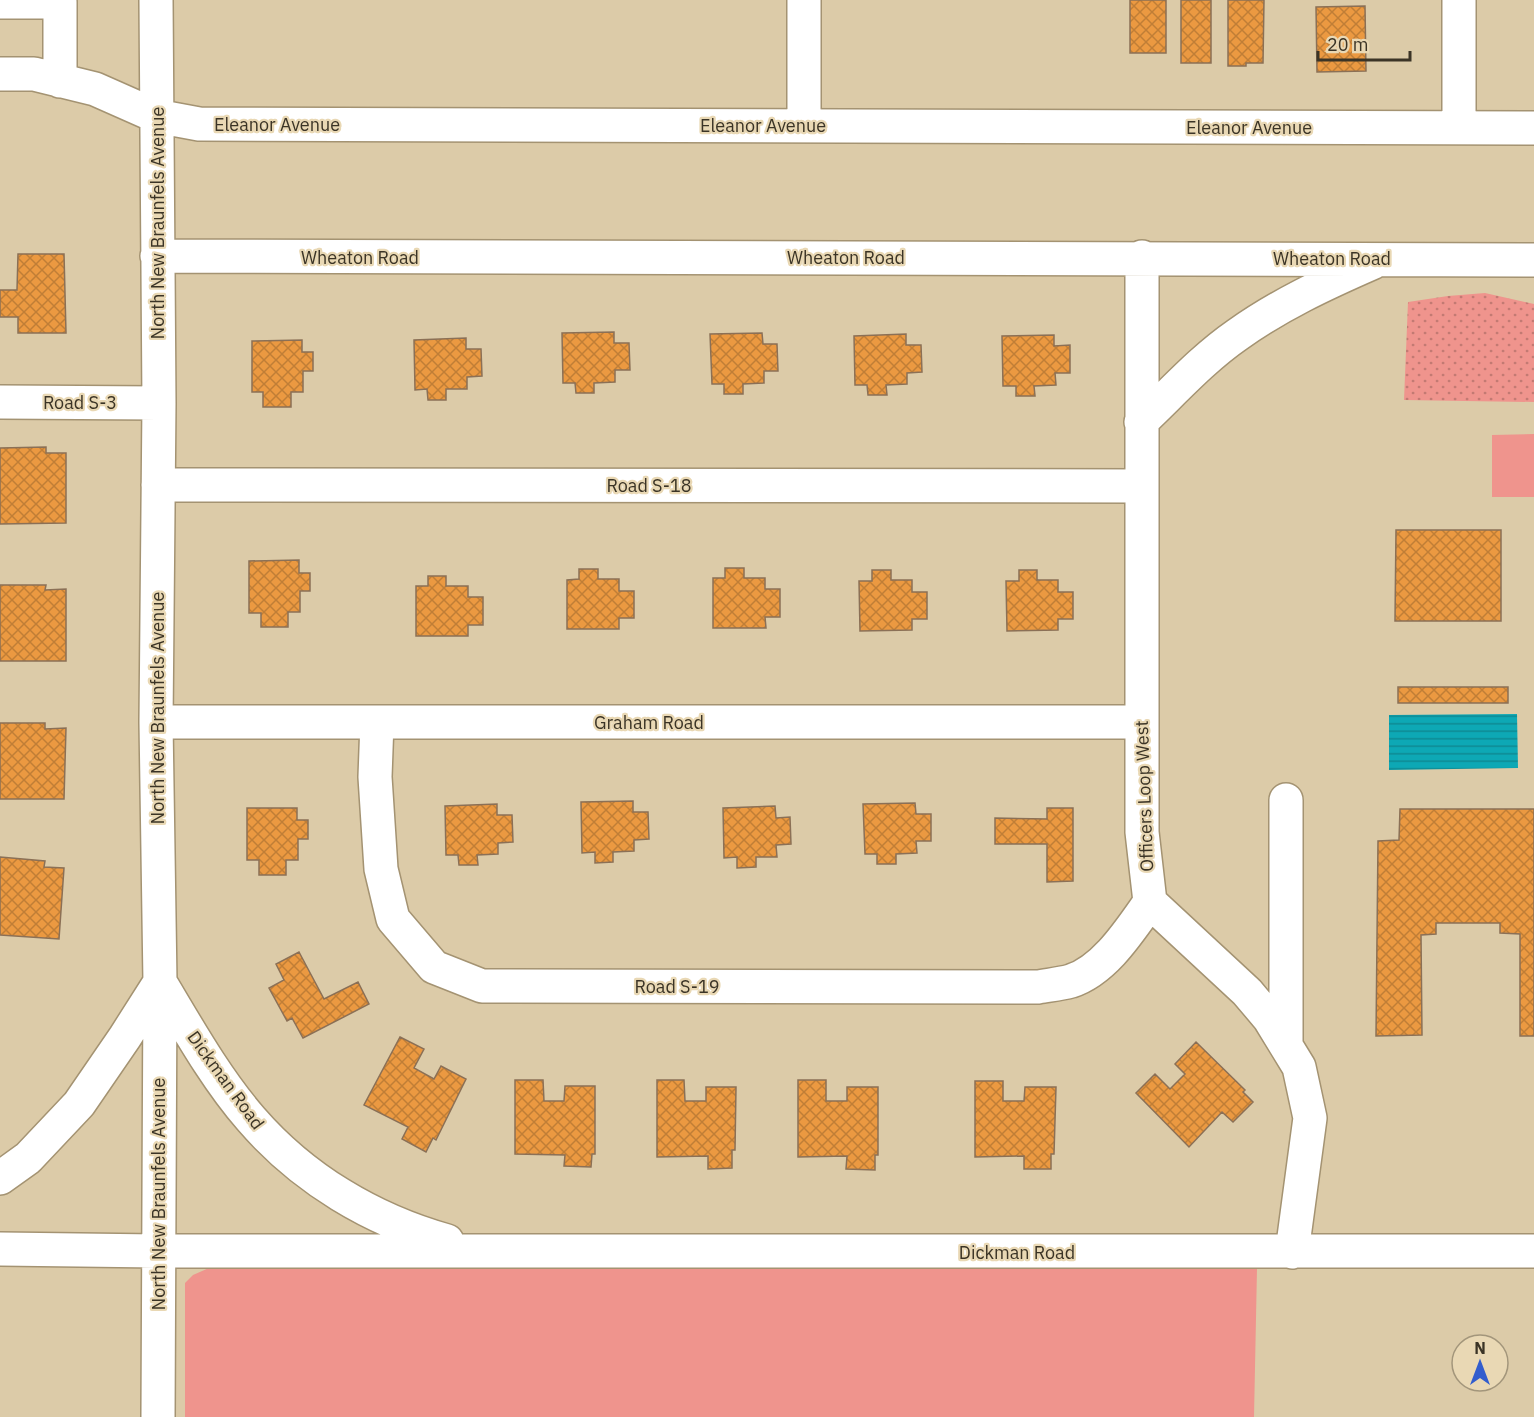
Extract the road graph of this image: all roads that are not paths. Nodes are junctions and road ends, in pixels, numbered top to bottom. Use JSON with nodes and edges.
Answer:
{"nodes":[{"id":1,"x":156,"y":0,"type":"edge"},
{"id":2,"x":804,"y":0,"type":"edge"},
{"id":3,"x":1459,"y":0,"type":"edge"},
{"id":4,"x":64,"y":1,"type":"edge"},
{"id":5,"x":0,"y":2,"type":"edge"},
{"id":6,"x":0,"y":74,"type":"edge"},
{"id":7,"x":60,"y":81,"type":"junction"},
{"id":8,"x":156,"y":116,"type":"junction"},
{"id":9,"x":804,"y":126,"type":"junction"},
{"id":10,"x":1459,"y":128,"type":"junction"},
{"id":11,"x":1534,"y":128,"type":"edge"},
{"id":12,"x":157,"y":256,"type":"junction"},
{"id":13,"x":1142,"y":257,"type":"junction"},
{"id":14,"x":1382,"y":258,"type":"junction"},
{"id":15,"x":1534,"y":260,"type":"edge"},
{"id":16,"x":0,"y":402,"type":"edge"},
{"id":17,"x":159,"y":403,"type":"junction"},
{"id":18,"x":1141,"y":422,"type":"junction"},
{"id":19,"x":158,"y":485,"type":"junction"},
{"id":20,"x":1141,"y":486,"type":"junction"},
{"id":21,"x":156,"y":722,"type":"junction"},
{"id":22,"x":377,"y":722,"type":"junction"},
{"id":23,"x":1141,"y":722,"type":"junction"},
{"id":24,"x":1286,"y":800,"type":"dead end"},
{"id":25,"x":1150,"y":902,"type":"junction"},
{"id":26,"x":159,"y":982,"type":"junction"},
{"id":27,"x":1286,"y":1045,"type":"junction"},
{"id":28,"x":0,"y":1178,"type":"edge"},
{"id":29,"x":0,"y":1249,"type":"edge"},
{"id":30,"x":158,"y":1251,"type":"junction"},
{"id":31,"x":500,"y":1251,"type":"junction"},
{"id":32,"x":1534,"y":1251,"type":"edge"},
{"id":33,"x":1292,"y":1252,"type":"junction"},
{"id":34,"x":158,"y":1417,"type":"edge"}],
"edges":[{"from":1,"to":8,"type":"street","name":"North New Braunfels Avenue"},
{"from":2,"to":9,"type":"street"},
{"from":3,"to":10,"type":"street"},
{"from":4,"to":5,"type":"street"},
{"from":4,"to":7,"type":"street"},
{"from":6,"to":7,"type":"street","name":"Eleanor Avenue"},
{"from":7,"to":8,"type":"street","name":"Eleanor Avenue"},
{"from":8,"to":9,"type":"street","name":"Eleanor Avenue"},
{"from":8,"to":12,"type":"street","name":"North New Braunfels Avenue"},
{"from":9,"to":10,"type":"street","name":"Eleanor Avenue"},
{"from":10,"to":11,"type":"street","name":"Eleanor Avenue"},
{"from":12,"to":13,"type":"street","name":"Wheaton Road"},
{"from":12,"to":17,"type":"street","name":"North New Braunfels Avenue"},
{"from":13,"to":14,"type":"street","name":"Wheaton Road"},
{"from":13,"to":18,"type":"street","name":"Officers Loop West"},
{"from":14,"to":15,"type":"street","name":"Wheaton Road"},
{"from":14,"to":18,"type":"street"},
{"from":16,"to":17,"type":"street","name":"Road S-3"},
{"from":17,"to":19,"type":"street","name":"North New Braunfels Avenue"},
{"from":18,"to":20,"type":"street","name":"Officers Loop West"},
{"from":19,"to":20,"type":"street","name":"Road S-18"},
{"from":19,"to":21,"type":"street","name":"North New Braunfels Avenue"},
{"from":20,"to":23,"type":"street","name":"Officers Loop West"},
{"from":21,"to":22,"type":"street","name":"Graham Road"},
{"from":21,"to":26,"type":"street","name":"North New Braunfels Avenue"},
{"from":22,"to":23,"type":"street","name":"Graham Road"},
{"from":22,"to":25,"type":"street","name":"Road S-19"},
{"from":23,"to":25,"type":"street","name":"Officers Loop West"},
{"from":24,"to":27,"type":"street"},
{"from":25,"to":27,"type":"street"},
{"from":26,"to":28,"type":"street"},
{"from":26,"to":30,"type":"street","name":"North New Braunfels Avenue"},
{"from":26,"to":31,"type":"street","name":"Dickman Road"},
{"from":27,"to":33,"type":"street"},
{"from":29,"to":30,"type":"street","name":"Dickman Road"},
{"from":30,"to":31,"type":"street","name":"Dickman Road"},
{"from":30,"to":34,"type":"street","name":"North New Braunfels Avenue"},
{"from":31,"to":33,"type":"street","name":"Dickman Road"},
{"from":32,"to":33,"type":"street","name":"Dickman Road"}]}
